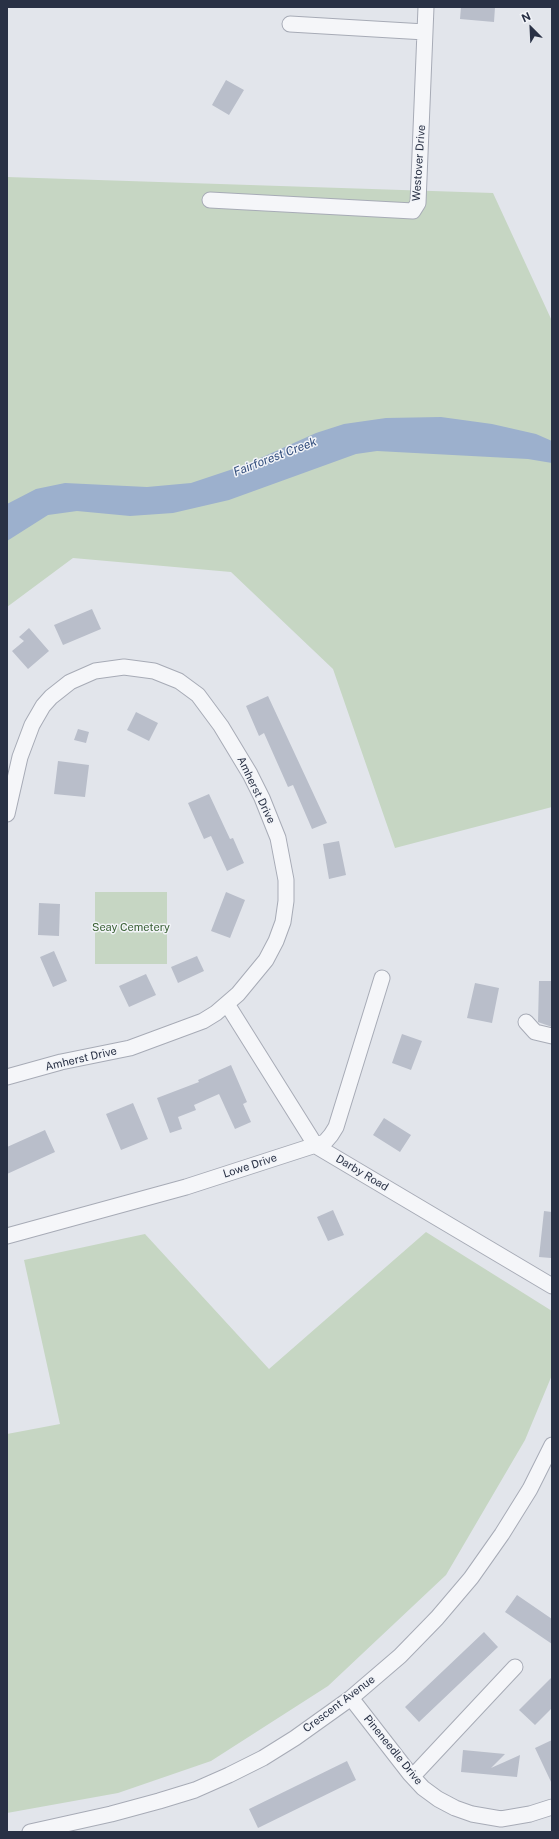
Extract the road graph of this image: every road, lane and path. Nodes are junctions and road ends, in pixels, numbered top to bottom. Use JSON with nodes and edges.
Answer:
{"nodes":[{"id":1,"x":426,"y":7,"type":"edge"},
{"id":2,"x":290,"y":24,"type":"dead end"},
{"id":3,"x":425,"y":32,"type":"junction"},
{"id":4,"x":210,"y":200,"type":"dead end"},
{"id":5,"x":7,"y":814,"type":"edge"},
{"id":6,"x":382,"y":978,"type":"dead end"},
{"id":7,"x":227,"y":1004,"type":"junction"},
{"id":8,"x":526,"y":1022,"type":"dead end"},
{"id":9,"x":552,"y":1036,"type":"edge"},
{"id":10,"x":7,"y":1077,"type":"edge"},
{"id":11,"x":316,"y":1146,"type":"junction"},
{"id":12,"x":7,"y":1236,"type":"edge"},
{"id":13,"x":552,"y":1286,"type":"edge"},
{"id":14,"x":552,"y":1445,"type":"edge"},
{"id":15,"x":515,"y":1667,"type":"dead end"},
{"id":16,"x":351,"y":1698,"type":"junction"},
{"id":17,"x":413,"y":1776,"type":"junction"},
{"id":18,"x":552,"y":1807,"type":"edge"},
{"id":19,"x":30,"y":1832,"type":"edge"}],
"edges":[{"from":1,"to":3,"type":"street","name":"Westover Drive"},
{"from":2,"to":3,"type":"street"},
{"from":3,"to":4,"type":"street","name":"Westover Drive"},
{"from":5,"to":7,"type":"street","name":"Amherst Drive"},
{"from":6,"to":11,"type":"street","name":"Lowe Drive"},
{"from":7,"to":10,"type":"street","name":"Amherst Drive"},
{"from":7,"to":11,"type":"street","name":"Darby Road"},
{"from":8,"to":9,"type":"street"},
{"from":11,"to":12,"type":"street","name":"Lowe Drive"},
{"from":11,"to":13,"type":"street","name":"Darby Road"},
{"from":14,"to":16,"type":"street","name":"Crescent Avenue"},
{"from":15,"to":17,"type":"street"},
{"from":16,"to":17,"type":"street","name":"Pineneedle Drive"},
{"from":16,"to":19,"type":"street","name":"Crescent Avenue"},
{"from":17,"to":18,"type":"street","name":"Pineneedle Drive"}]}
